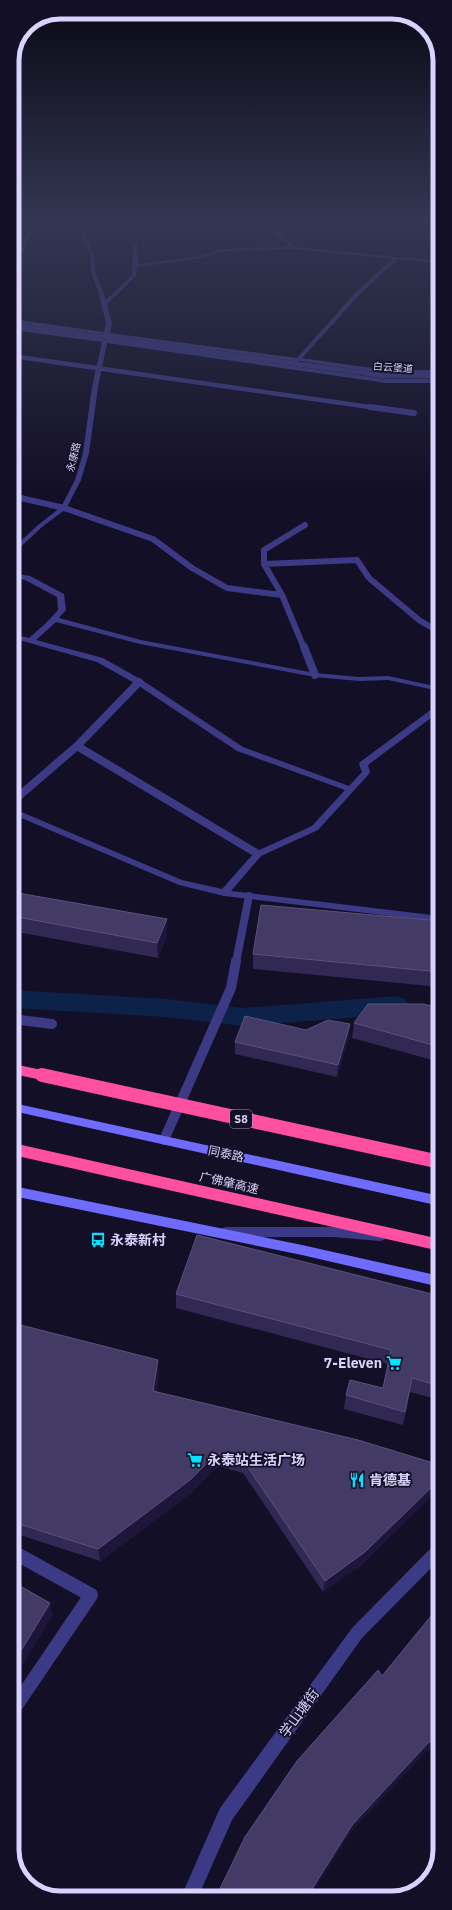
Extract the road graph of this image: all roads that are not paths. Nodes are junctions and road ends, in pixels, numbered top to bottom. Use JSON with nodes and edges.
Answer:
{"nodes":[{"id":1,"x":106,"y":312,"type":"edge"},
{"id":2,"x":339,"y":312,"type":"edge"},
{"id":3,"x":19,"y":322,"type":"edge"},
{"id":4,"x":19,"y":326,"type":"edge"},
{"id":5,"x":19,"y":329,"type":"edge"},
{"id":6,"x":108,"y":333,"type":"junction"},
{"id":7,"x":106,"y":340,"type":"junction"},
{"id":8,"x":19,"y":357,"type":"edge"},
{"id":9,"x":299,"y":359,"type":"junction"},
{"id":10,"x":292,"y":367,"type":"junction"},
{"id":11,"x":99,"y":368,"type":"junction"},
{"id":12,"x":433,"y":371,"type":"edge"},
{"id":13,"x":433,"y":376,"type":"edge"},
{"id":14,"x":433,"y":381,"type":"edge"},
{"id":15,"x":414,"y":412,"type":"dead end"},
{"id":16,"x":19,"y":498,"type":"edge"},
{"id":17,"x":64,"y":508,"type":"junction"},
{"id":18,"x":305,"y":525,"type":"dead end"},
{"id":19,"x":19,"y":546,"type":"edge"},
{"id":20,"x":264,"y":564,"type":"junction"},
{"id":21,"x":19,"y":576,"type":"edge"},
{"id":22,"x":282,"y":595,"type":"junction"},
{"id":23,"x":54,"y":619,"type":"junction"},
{"id":24,"x":433,"y":628,"type":"edge"},
{"id":25,"x":19,"y":638,"type":"edge"},
{"id":26,"x":31,"y":641,"type":"junction"},
{"id":27,"x":315,"y":674,"type":"junction"},
{"id":28,"x":139,"y":682,"type":"junction"},
{"id":29,"x":433,"y":688,"type":"edge"},
{"id":30,"x":433,"y":712,"type":"edge"},
{"id":31,"x":78,"y":746,"type":"junction"},
{"id":32,"x":350,"y":789,"type":"junction"},
{"id":33,"x":19,"y":796,"type":"edge"},
{"id":34,"x":19,"y":814,"type":"edge"},
{"id":35,"x":258,"y":854,"type":"junction"},
{"id":36,"x":224,"y":893,"type":"junction"},
{"id":37,"x":249,"y":896,"type":"junction"},
{"id":38,"x":433,"y":918,"type":"edge"},
{"id":39,"x":19,"y":1020,"type":"edge"},
{"id":40,"x":52,"y":1024,"type":"dead end"},
{"id":41,"x":19,"y":1071,"type":"edge"},
{"id":42,"x":19,"y":1109,"type":"edge"},
{"id":43,"x":164,"y":1140,"type":"junction"},
{"id":44,"x":19,"y":1151,"type":"edge"},
{"id":45,"x":19,"y":1155,"type":"edge"},
{"id":46,"x":433,"y":1160,"type":"edge"},
{"id":47,"x":99,"y":1169,"type":"junction"},
{"id":48,"x":19,"y":1192,"type":"edge"},
{"id":49,"x":433,"y":1199,"type":"edge"},
{"id":50,"x":212,"y":1232,"type":"junction"},
{"id":51,"x":433,"y":1244,"type":"edge"},
{"id":52,"x":433,"y":1245,"type":"edge"},
{"id":53,"x":433,"y":1280,"type":"edge"},
{"id":54,"x":19,"y":1555,"type":"edge"},
{"id":55,"x":433,"y":1556,"type":"edge"},
{"id":56,"x":19,"y":1701,"type":"edge"},
{"id":57,"x":192,"y":1891,"type":"edge"}],
"edges":[{"from":1,"to":6,"type":"street"},
{"from":2,"to":9,"type":"street"},
{"from":3,"to":6,"type":"street"},
{"from":4,"to":13,"type":"street","name":"白云堡道","bridge":true},
{"from":5,"to":7,"type":"street"},
{"from":6,"to":7,"type":"street","name":"永康路"},
{"from":6,"to":9,"type":"street"},
{"from":7,"to":10,"type":"street"},
{"from":7,"to":11,"type":"street","name":"永康路"},
{"from":8,"to":11,"type":"lane"},
{"from":9,"to":10,"type":"street"},
{"from":9,"to":12,"type":"street"},
{"from":10,"to":14,"type":"street"},
{"from":11,"to":15,"type":"lane"},
{"from":11,"to":17,"type":"street","name":"永康路"},
{"from":16,"to":17,"type":"lane"},
{"from":17,"to":19,"type":"street","name":"永康路"},
{"from":17,"to":22,"type":"lane"},
{"from":18,"to":20,"type":"lane"},
{"from":20,"to":22,"type":"lane"},
{"from":20,"to":24,"type":"lane"},
{"from":21,"to":23,"type":"street"},
{"from":22,"to":27,"type":"lane"},
{"from":23,"to":26,"type":"street"},
{"from":23,"to":27,"type":"street"},
{"from":25,"to":26,"type":"street"},
{"from":26,"to":28,"type":"street"},
{"from":27,"to":29,"type":"street"},
{"from":28,"to":31,"type":"lane"},
{"from":28,"to":32,"type":"street"},
{"from":30,"to":32,"type":"street"},
{"from":31,"to":33,"type":"lane"},
{"from":31,"to":35,"type":"lane"},
{"from":32,"to":35,"type":"street"},
{"from":34,"to":36,"type":"street"},
{"from":35,"to":36,"type":"street"},
{"from":36,"to":37,"type":"street"},
{"from":37,"to":38,"type":"street"},
{"from":37,"to":43,"type":"lane"},
{"from":39,"to":40,"type":"lane"},
{"from":41,"to":46,"type":"highway","number":"S8","bridge":true},
{"from":42,"to":43,"type":"main road","name":"同泰路"},
{"from":43,"to":49,"type":"main road","name":"同泰路"},
{"from":44,"to":47,"type":"highway","name":"广佛肇高速"},
{"from":45,"to":47,"type":"highway"},
{"from":47,"to":51,"type":"highway","name":"广佛肇高速"},
{"from":48,"to":50,"type":"main road"},
{"from":50,"to":52,"type":"street"},
{"from":50,"to":53,"type":"main road"},
{"from":54,"to":56,"type":"lane"},
{"from":55,"to":57,"type":"street","name":"学山塘街"}]}
